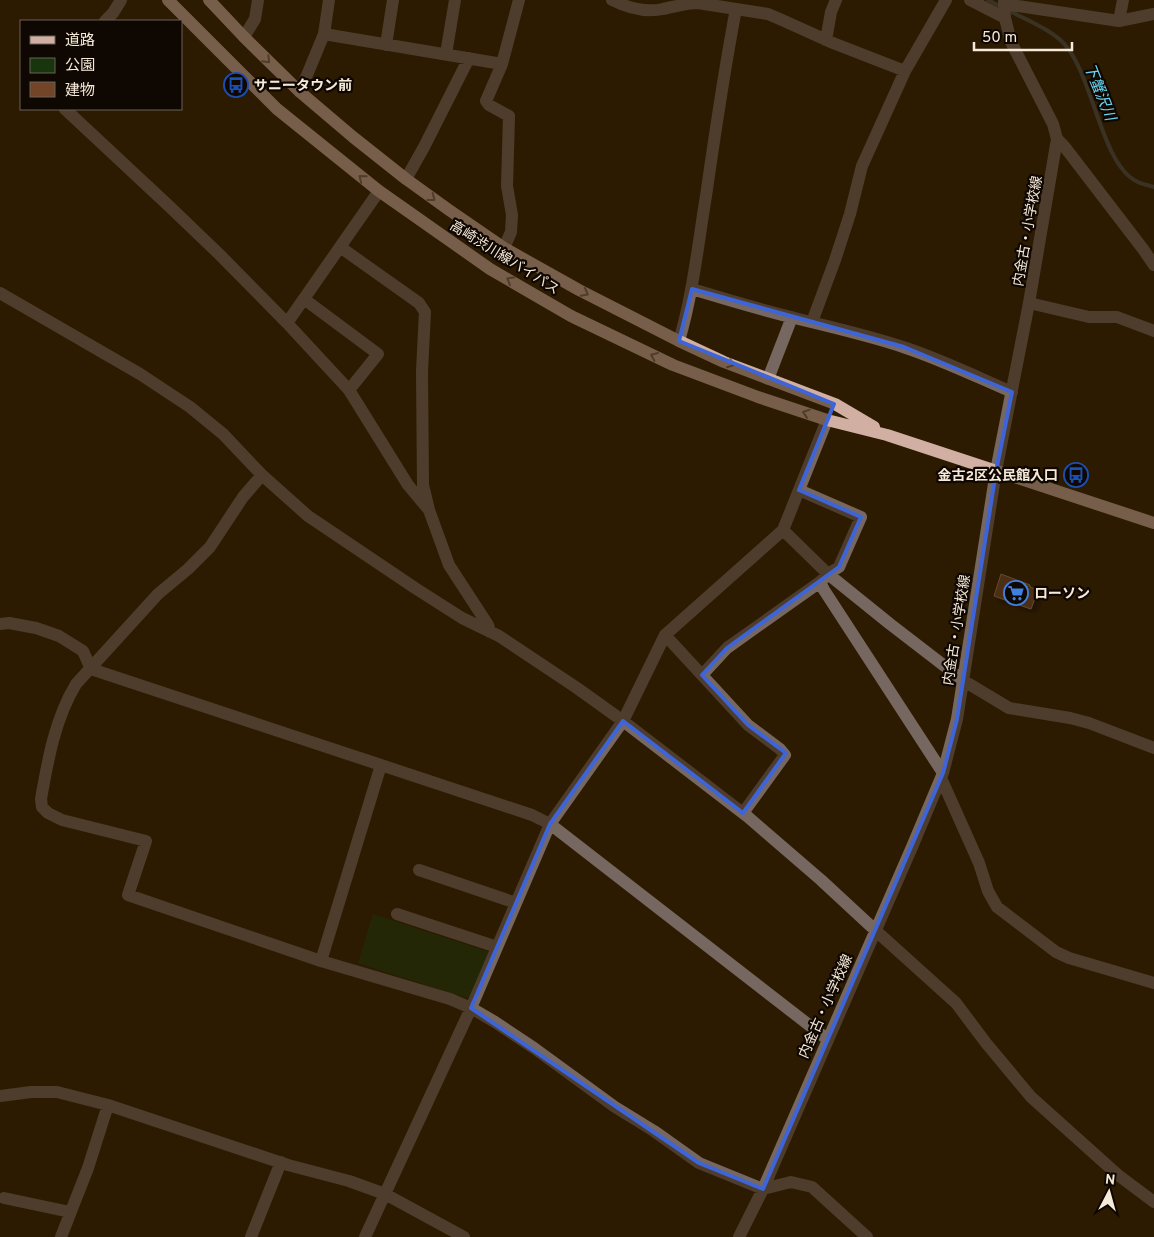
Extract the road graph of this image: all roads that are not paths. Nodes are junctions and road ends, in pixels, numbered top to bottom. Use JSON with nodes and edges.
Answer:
{"nodes":[{"id":1,"x":121,"y":0,"type":"edge"},
{"id":2,"x":168,"y":0,"type":"edge"},
{"id":3,"x":209,"y":0,"type":"edge"},
{"id":4,"x":258,"y":0,"type":"edge"},
{"id":5,"x":329,"y":0,"type":"edge"},
{"id":6,"x":393,"y":0,"type":"edge"},
{"id":7,"x":456,"y":0,"type":"edge"},
{"id":8,"x":519,"y":0,"type":"edge"},
{"id":9,"x":612,"y":0,"type":"edge"},
{"id":10,"x":836,"y":0,"type":"edge"},
{"id":11,"x":946,"y":0,"type":"edge"},
{"id":12,"x":970,"y":0,"type":"edge"},
{"id":13,"x":1123,"y":0,"type":"edge"},
{"id":14,"x":1004,"y":2,"type":"edge"},
{"id":15,"x":736,"y":9,"type":"junction"},
{"id":16,"x":1154,"y":14,"type":"edge"},
{"id":17,"x":1005,"y":18,"type":"junction"},
{"id":18,"x":106,"y":20,"type":"edge"},
{"id":19,"x":1119,"y":21,"type":"junction"},
{"id":20,"x":324,"y":34,"type":"junction"},
{"id":21,"x":244,"y":37,"type":"junction"},
{"id":22,"x":826,"y":40,"type":"junction"},
{"id":23,"x":386,"y":45,"type":"junction"},
{"id":24,"x":446,"y":54,"type":"junction"},
{"id":25,"x":469,"y":58,"type":"junction"},
{"id":26,"x":502,"y":64,"type":"junction"},
{"id":27,"x":906,"y":71,"type":"junction"},
{"id":28,"x":300,"y":92,"type":"junction"},
{"id":29,"x":66,"y":110,"type":"edge"},
{"id":30,"x":1057,"y":139,"type":"junction"},
{"id":31,"x":406,"y":179,"type":"junction"},
{"id":32,"x":379,"y":191,"type":"junction"},
{"id":33,"x":340,"y":248,"type":"junction"},
{"id":34,"x":504,"y":248,"type":"junction"},
{"id":35,"x":1154,"y":265,"type":"edge"},
{"id":36,"x":692,"y":289,"type":"junction"},
{"id":37,"x":2,"y":297,"type":"edge"},
{"id":38,"x":304,"y":299,"type":"junction"},
{"id":39,"x":1029,"y":303,"type":"junction"},
{"id":40,"x":792,"y":318,"type":"junction"},
{"id":41,"x":812,"y":322,"type":"junction"},
{"id":42,"x":287,"y":323,"type":"junction"},
{"id":43,"x":1154,"y":331,"type":"edge"},
{"id":44,"x":679,"y":341,"type":"junction"},
{"id":45,"x":768,"y":379,"type":"junction"},
{"id":46,"x":349,"y":390,"type":"junction"},
{"id":47,"x":1012,"y":392,"type":"junction"},
{"id":48,"x":827,"y":420,"type":"junction"},
{"id":49,"x":887,"y":435,"type":"junction"},
{"id":50,"x":996,"y":472,"type":"junction"},
{"id":51,"x":262,"y":475,"type":"junction"},
{"id":52,"x":799,"y":490,"type":"junction"},
{"id":53,"x":429,"y":510,"type":"junction"},
{"id":54,"x":1154,"y":524,"type":"edge"},
{"id":55,"x":783,"y":530,"type":"junction"},
{"id":56,"x":824,"y":578,"type":"junction"},
{"id":57,"x":0,"y":624,"type":"edge"},
{"id":58,"x":490,"y":632,"type":"junction"},
{"id":59,"x":665,"y":635,"type":"junction"},
{"id":60,"x":91,"y":669,"type":"junction"},
{"id":61,"x":702,"y":675,"type":"junction"},
{"id":62,"x":964,"y":681,"type":"junction"},
{"id":63,"x":623,"y":721,"type":"junction"},
{"id":64,"x":1154,"y":748,"type":"edge"},
{"id":65,"x":381,"y":766,"type":"junction"},
{"id":66,"x":942,"y":776,"type":"junction"},
{"id":67,"x":743,"y":813,"type":"junction"},
{"id":68,"x":550,"y":824,"type":"junction"},
{"id":69,"x":419,"y":870,"type":"dead end"},
{"id":70,"x":516,"y":903,"type":"junction"},
{"id":71,"x":398,"y":914,"type":"dead end"},
{"id":72,"x":875,"y":930,"type":"junction"},
{"id":73,"x":497,"y":946,"type":"junction"},
{"id":74,"x":321,"y":961,"type":"junction"},
{"id":75,"x":1154,"y":983,"type":"edge"},
{"id":76,"x":470,"y":1008,"type":"junction"},
{"id":77,"x":827,"y":1039,"type":"junction"},
{"id":78,"x":0,"y":1096,"type":"edge"},
{"id":79,"x":108,"y":1105,"type":"junction"},
{"id":80,"x":281,"y":1162,"type":"junction"},
{"id":81,"x":763,"y":1189,"type":"junction"},
{"id":82,"x":385,"y":1194,"type":"junction"},
{"id":83,"x":4,"y":1198,"type":"dead end"},
{"id":84,"x":1154,"y":1202,"type":"edge"},
{"id":85,"x":70,"y":1212,"type":"junction"},
{"id":86,"x":61,"y":1237,"type":"edge"},
{"id":87,"x":251,"y":1237,"type":"edge"},
{"id":88,"x":365,"y":1237,"type":"edge"},
{"id":89,"x":464,"y":1237,"type":"edge"},
{"id":90,"x":739,"y":1237,"type":"edge"},
{"id":91,"x":867,"y":1237,"type":"edge"}],
"edges":[{"from":1,"to":18,"type":"street"},
{"from":32,"to":2,"type":"main road","name":"高崎渋川線バイパス","one_way":true},
{"from":3,"to":21,"type":"main road","name":"高崎渋川線バイパス"},
{"from":4,"to":21,"type":"street"},
{"from":5,"to":20,"type":"street"},
{"from":6,"to":23,"type":"street"},
{"from":7,"to":24,"type":"street"},
{"from":8,"to":26,"type":"street"},
{"from":9,"to":15,"type":"street"},
{"from":10,"to":22,"type":"street"},
{"from":11,"to":27,"type":"street"},
{"from":12,"to":17,"type":"street"},
{"from":13,"to":19,"type":"street"},
{"from":14,"to":17,"type":"street","name":"内金古・小学校線"},
{"from":14,"to":19,"type":"street"},
{"from":15,"to":22,"type":"street"},
{"from":15,"to":36,"type":"street"},
{"from":16,"to":19,"type":"street"},
{"from":17,"to":30,"type":"street","name":"内金古・小学校線"},
{"from":20,"to":23,"type":"street"},
{"from":20,"to":28,"type":"street"},
{"from":21,"to":28,"type":"main road","name":"高崎渋川線バイパス","one_way":true},
{"from":22,"to":27,"type":"street"},
{"from":23,"to":24,"type":"street"},
{"from":24,"to":25,"type":"street"},
{"from":25,"to":26,"type":"street"},
{"from":25,"to":31,"type":"street"},
{"from":26,"to":34,"type":"street"},
{"from":27,"to":41,"type":"street"},
{"from":28,"to":31,"type":"main road","name":"高崎渋川線バイパス"},
{"from":29,"to":42,"type":"street"},
{"from":30,"to":35,"type":"street"},
{"from":30,"to":39,"type":"street","name":"内金古・小学校線"},
{"from":31,"to":34,"type":"main road","name":"高崎渋川線バイパス","one_way":true},
{"from":32,"to":33,"type":"street"},
{"from":48,"to":32,"type":"main road","name":"高崎渋川線バイパス","one_way":true},
{"from":33,"to":38,"type":"street"},
{"from":33,"to":53,"type":"street"},
{"from":34,"to":44,"type":"main road","name":"高崎渋川線バイパス","one_way":true},
{"from":36,"to":40,"type":"street"},
{"from":36,"to":44,"type":"street"},
{"from":37,"to":51,"type":"street"},
{"from":38,"to":42,"type":"street"},
{"from":38,"to":46,"type":"street"},
{"from":39,"to":43,"type":"street"},
{"from":39,"to":47,"type":"street","name":"内金古・小学校線"},
{"from":40,"to":41,"type":"street"},
{"from":40,"to":45,"type":"street"},
{"from":41,"to":47,"type":"street"},
{"from":42,"to":46,"type":"street"},
{"from":44,"to":45,"type":"main road","name":"高崎渋川線バイパス","one_way":true},
{"from":45,"to":49,"type":"main road","name":"高崎渋川線バイパス"},
{"from":46,"to":53,"type":"street"},
{"from":47,"to":50,"type":"street","name":"内金古・小学校線"},
{"from":48,"to":49,"type":"main road","name":"高崎渋川線バイパス"},
{"from":48,"to":52,"type":"street"},
{"from":49,"to":50,"type":"main road","name":"高崎渋川線バイパス"},
{"from":50,"to":54,"type":"main road","name":"高崎渋川線バイパス"},
{"from":50,"to":62,"type":"street","name":"内金古・小学校線"},
{"from":51,"to":58,"type":"street"},
{"from":51,"to":60,"type":"street"},
{"from":52,"to":55,"type":"street"},
{"from":52,"to":56,"type":"street"},
{"from":53,"to":58,"type":"street"},
{"from":55,"to":56,"type":"street"},
{"from":55,"to":59,"type":"street"},
{"from":56,"to":61,"type":"street"},
{"from":56,"to":62,"type":"street"},
{"from":56,"to":66,"type":"street"},
{"from":57,"to":60,"type":"street"},
{"from":58,"to":63,"type":"street"},
{"from":59,"to":61,"type":"street"},
{"from":59,"to":63,"type":"street"},
{"from":60,"to":65,"type":"street"},
{"from":60,"to":74,"type":"street"},
{"from":61,"to":67,"type":"street"},
{"from":62,"to":64,"type":"street"},
{"from":62,"to":66,"type":"street","name":"内金古・小学校線"},
{"from":63,"to":67,"type":"street"},
{"from":63,"to":68,"type":"street"},
{"from":65,"to":68,"type":"street"},
{"from":65,"to":74,"type":"street"},
{"from":66,"to":72,"type":"street","name":"内金古・小学校線"},
{"from":66,"to":75,"type":"street"},
{"from":67,"to":72,"type":"street"},
{"from":68,"to":70,"type":"street"},
{"from":68,"to":77,"type":"street"},
{"from":69,"to":70,"type":"street"},
{"from":70,"to":73,"type":"street"},
{"from":71,"to":73,"type":"street"},
{"from":72,"to":77,"type":"street","name":"内金古・小学校線"},
{"from":72,"to":84,"type":"street"},
{"from":73,"to":76,"type":"street"},
{"from":74,"to":76,"type":"street"},
{"from":76,"to":81,"type":"street"},
{"from":76,"to":82,"type":"street"},
{"from":77,"to":81,"type":"street","name":"内金古・小学校線"},
{"from":78,"to":79,"type":"street"},
{"from":79,"to":80,"type":"street"},
{"from":79,"to":85,"type":"street"},
{"from":80,"to":82,"type":"street"},
{"from":80,"to":87,"type":"street"},
{"from":81,"to":90,"type":"street","name":"内金古・小学校線"},
{"from":81,"to":91,"type":"street"},
{"from":82,"to":88,"type":"street"},
{"from":82,"to":89,"type":"street"},
{"from":83,"to":85,"type":"street"},
{"from":85,"to":86,"type":"street"}]}
